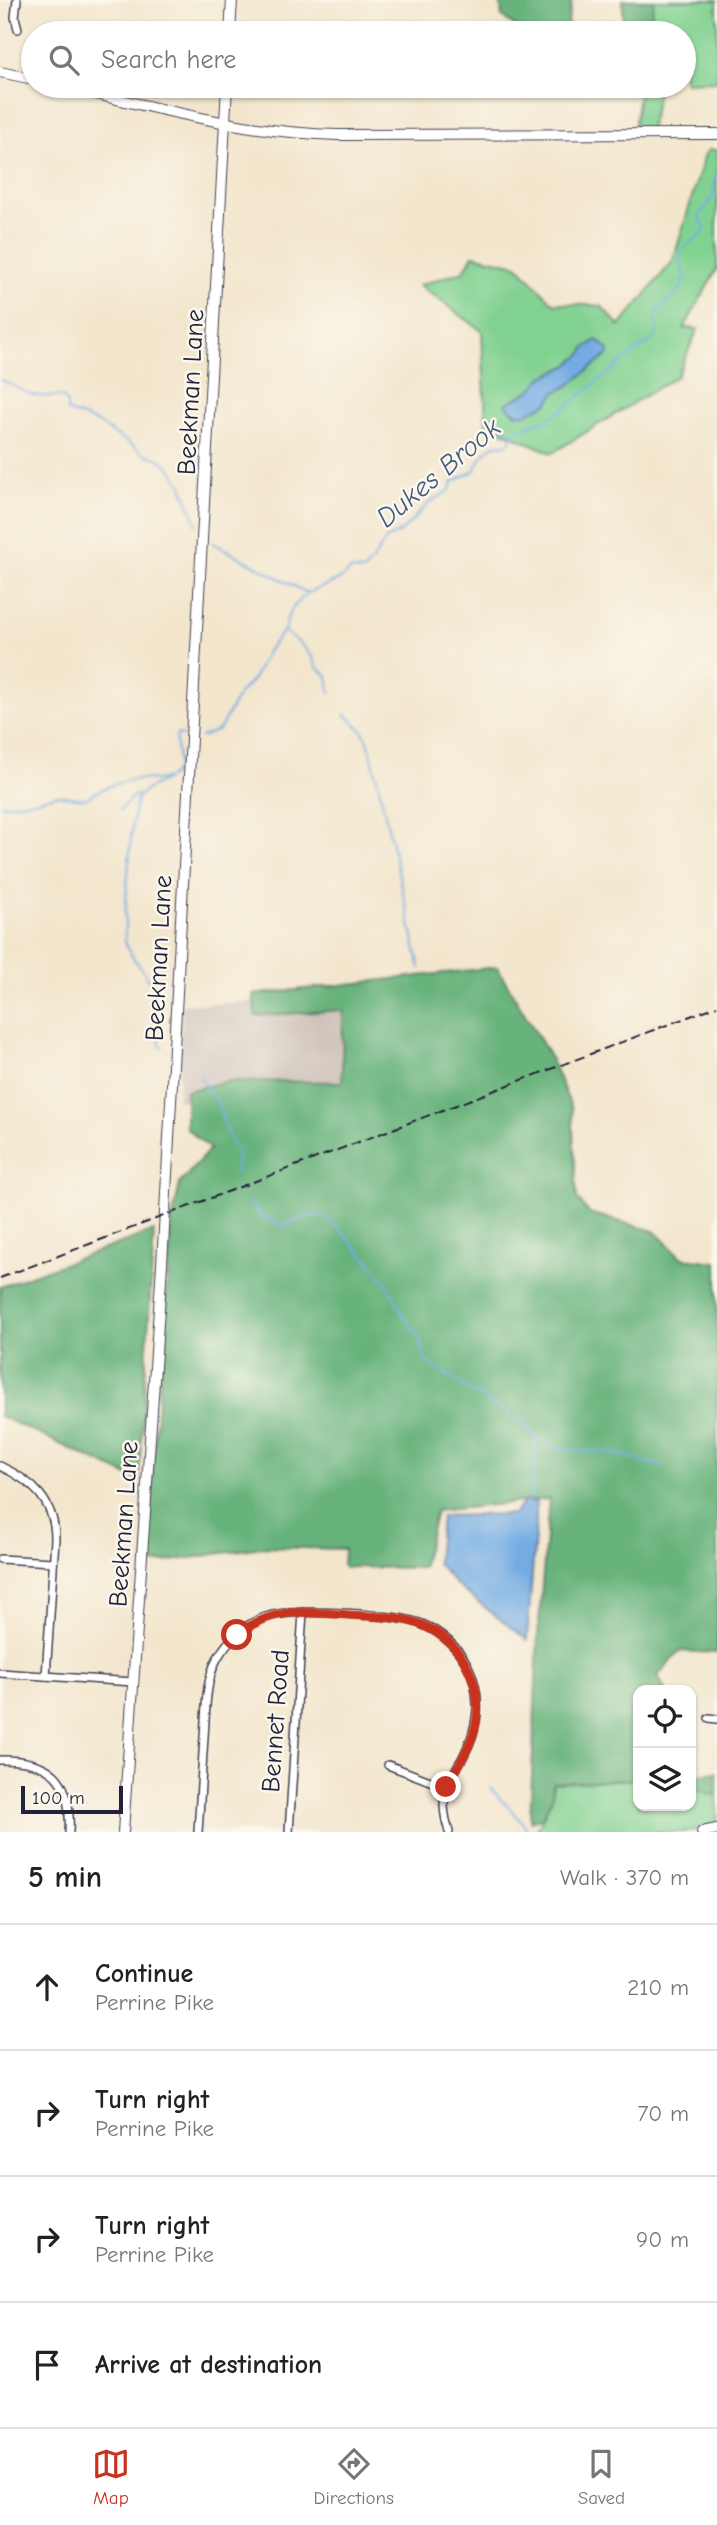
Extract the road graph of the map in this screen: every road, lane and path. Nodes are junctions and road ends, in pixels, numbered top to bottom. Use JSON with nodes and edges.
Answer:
{"nodes":[{"id":1,"x":17,"y":0,"type":"edge"},
{"id":2,"x":232,"y":0,"type":"edge"},
{"id":3,"x":231,"y":21,"type":"edge"},
{"id":4,"x":18,"y":29,"type":"dead end"},
{"id":5,"x":0,"y":72,"type":"edge"},
{"id":6,"x":21,"y":76,"type":"edge"},
{"id":7,"x":113,"y":98,"type":"edge"},
{"id":8,"x":226,"y":98,"type":"edge"},
{"id":9,"x":225,"y":124,"type":"junction"},
{"id":10,"x":717,"y":134,"type":"edge"},
{"id":11,"x":0,"y":1466,"type":"edge"},
{"id":12,"x":0,"y":1559,"type":"edge"},
{"id":13,"x":53,"y":1562,"type":"junction"},
{"id":14,"x":303,"y":1612,"type":"junction"},
{"id":15,"x":0,"y":1673,"type":"edge"},
{"id":16,"x":46,"y":1676,"type":"junction"},
{"id":17,"x":133,"y":1682,"type":"junction"},
{"id":18,"x":0,"y":1760,"type":"edge"},
{"id":19,"x":388,"y":1765,"type":"dead end"},
{"id":20,"x":446,"y":1787,"type":"junction"},
{"id":21,"x":717,"y":1829,"type":"edge"},
{"id":22,"x":69,"y":1832,"type":"edge"},
{"id":23,"x":123,"y":1832,"type":"edge"},
{"id":24,"x":198,"y":1832,"type":"edge"},
{"id":25,"x":289,"y":1832,"type":"edge"},
{"id":26,"x":449,"y":1832,"type":"edge"},
{"id":27,"x":702,"y":1832,"type":"edge"}],
"edges":[{"from":1,"to":4,"type":"street"},
{"from":2,"to":3,"type":"street"},
{"from":5,"to":6,"type":"street"},
{"from":7,"to":9,"type":"street"},
{"from":8,"to":9,"type":"street","name":"Beekman Lane"},
{"from":9,"to":10,"type":"street"},
{"from":9,"to":17,"type":"street","name":"Beekman Lane"},
{"from":11,"to":13,"type":"street"},
{"from":12,"to":13,"type":"street"},
{"from":13,"to":16,"type":"street"},
{"from":14,"to":20,"type":"street"},
{"from":14,"to":24,"type":"street"},
{"from":14,"to":25,"type":"street","name":"Bennet Road"},
{"from":15,"to":16,"type":"street"},
{"from":16,"to":17,"type":"street"},
{"from":17,"to":23,"type":"street","name":"Beekman Lane"},
{"from":18,"to":22,"type":"street"},
{"from":19,"to":20,"type":"street"},
{"from":20,"to":26,"type":"street"},
{"from":21,"to":27,"type":"street"}]}
